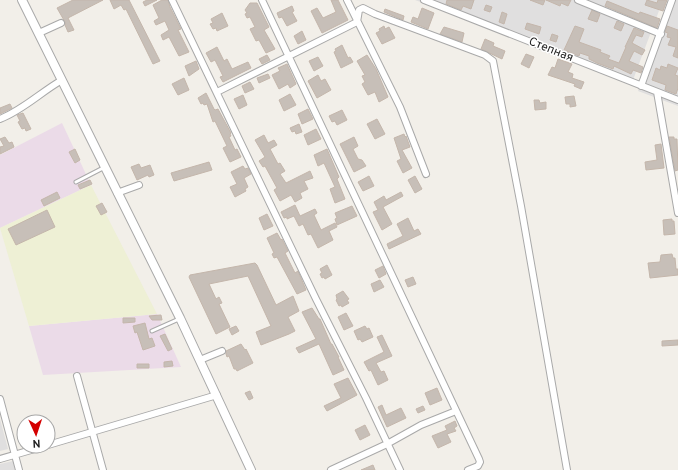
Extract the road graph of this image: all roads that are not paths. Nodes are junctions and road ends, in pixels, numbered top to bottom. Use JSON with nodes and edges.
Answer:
{"nodes":[{"id":1,"x":22,"y":0,"type":"edge"},
{"id":2,"x":172,"y":0,"type":"edge"},
{"id":3,"x":262,"y":0,"type":"edge"},
{"id":4,"x":347,"y":0,"type":"edge"},
{"id":5,"x":424,"y":0,"type":"edge"},
{"id":6,"x":578,"y":0,"type":"edge"},
{"id":7,"x":672,"y":0,"type":"edge"},
{"id":8,"x":357,"y":22,"type":"junction"},
{"id":9,"x":61,"y":23,"type":"dead end"},
{"id":10,"x":39,"y":33,"type":"junction"},
{"id":11,"x":661,"y":34,"type":"junction"},
{"id":12,"x":289,"y":57,"type":"junction"},
{"id":13,"x":62,"y":80,"type":"junction"},
{"id":14,"x":641,"y":86,"type":"junction"},
{"id":15,"x":217,"y":92,"type":"junction"},
{"id":16,"x":657,"y":92,"type":"junction"},
{"id":17,"x":678,"y":100,"type":"edge"},
{"id":18,"x":0,"y":119,"type":"edge"},
{"id":19,"x":105,"y":167,"type":"junction"},
{"id":20,"x":426,"y":174,"type":"dead end"},
{"id":21,"x":76,"y":182,"type":"dead end"},
{"id":22,"x":139,"y":185,"type":"dead end"},
{"id":23,"x":117,"y":193,"type":"junction"},
{"id":24,"x":678,"y":213,"type":"edge"},
{"id":25,"x":180,"y":318,"type":"junction"},
{"id":26,"x":152,"y":331,"type":"dead end"},
{"id":27,"x":222,"y":351,"type":"dead end"},
{"id":28,"x":200,"y":360,"type":"junction"},
{"id":29,"x":77,"y":376,"type":"dead end"},
{"id":30,"x":217,"y":395,"type":"junction"},
{"id":31,"x":0,"y":399,"type":"edge"},
{"id":32,"x":456,"y":411,"type":"junction"},
{"id":33,"x":92,"y":432,"type":"junction"},
{"id":34,"x":56,"y":443,"type":"edge"},
{"id":35,"x":387,"y":444,"type":"junction"},
{"id":36,"x":16,"y":454,"type":"junction"},
{"id":37,"x":0,"y":459,"type":"edge"},
{"id":38,"x":19,"y":470,"type":"edge"},
{"id":39,"x":103,"y":470,"type":"edge"},
{"id":40,"x":251,"y":470,"type":"edge"},
{"id":41,"x":331,"y":470,"type":"edge"},
{"id":42,"x":400,"y":470,"type":"edge"},
{"id":43,"x":468,"y":470,"type":"edge"},
{"id":44,"x":567,"y":470,"type":"edge"}],
"edges":[{"from":1,"to":10,"type":"street"},
{"from":2,"to":15,"type":"street"},
{"from":3,"to":12,"type":"street"},
{"from":4,"to":8,"type":"street"},
{"from":5,"to":14,"type":"street","name":"Степная"},
{"from":6,"to":11,"type":"street"},
{"from":7,"to":11,"type":"street"},
{"from":8,"to":12,"type":"street"},
{"from":8,"to":20,"type":"street"},
{"from":8,"to":44,"type":"street"},
{"from":9,"to":10,"type":"street"},
{"from":10,"to":13,"type":"street"},
{"from":11,"to":14,"type":"street"},
{"from":12,"to":15,"type":"street"},
{"from":12,"to":32,"type":"street"},
{"from":13,"to":18,"type":"street"},
{"from":13,"to":19,"type":"street"},
{"from":14,"to":16,"type":"street","name":"Степная"},
{"from":15,"to":35,"type":"street"},
{"from":16,"to":17,"type":"street","name":"Степная"},
{"from":16,"to":24,"type":"street"},
{"from":19,"to":21,"type":"lane"},
{"from":19,"to":23,"type":"street"},
{"from":22,"to":23,"type":"street"},
{"from":23,"to":25,"type":"street"},
{"from":25,"to":26,"type":"lane"},
{"from":25,"to":28,"type":"street"},
{"from":27,"to":28,"type":"street"},
{"from":28,"to":30,"type":"street"},
{"from":29,"to":33,"type":"street"},
{"from":30,"to":33,"type":"street"},
{"from":30,"to":40,"type":"street"},
{"from":31,"to":36,"type":"street"},
{"from":32,"to":35,"type":"street"},
{"from":32,"to":43,"type":"street"},
{"from":33,"to":34,"type":"street"},
{"from":33,"to":39,"type":"street"},
{"from":35,"to":41,"type":"street"},
{"from":35,"to":42,"type":"street"},
{"from":36,"to":37,"type":"street"},
{"from":36,"to":38,"type":"street"}]}
